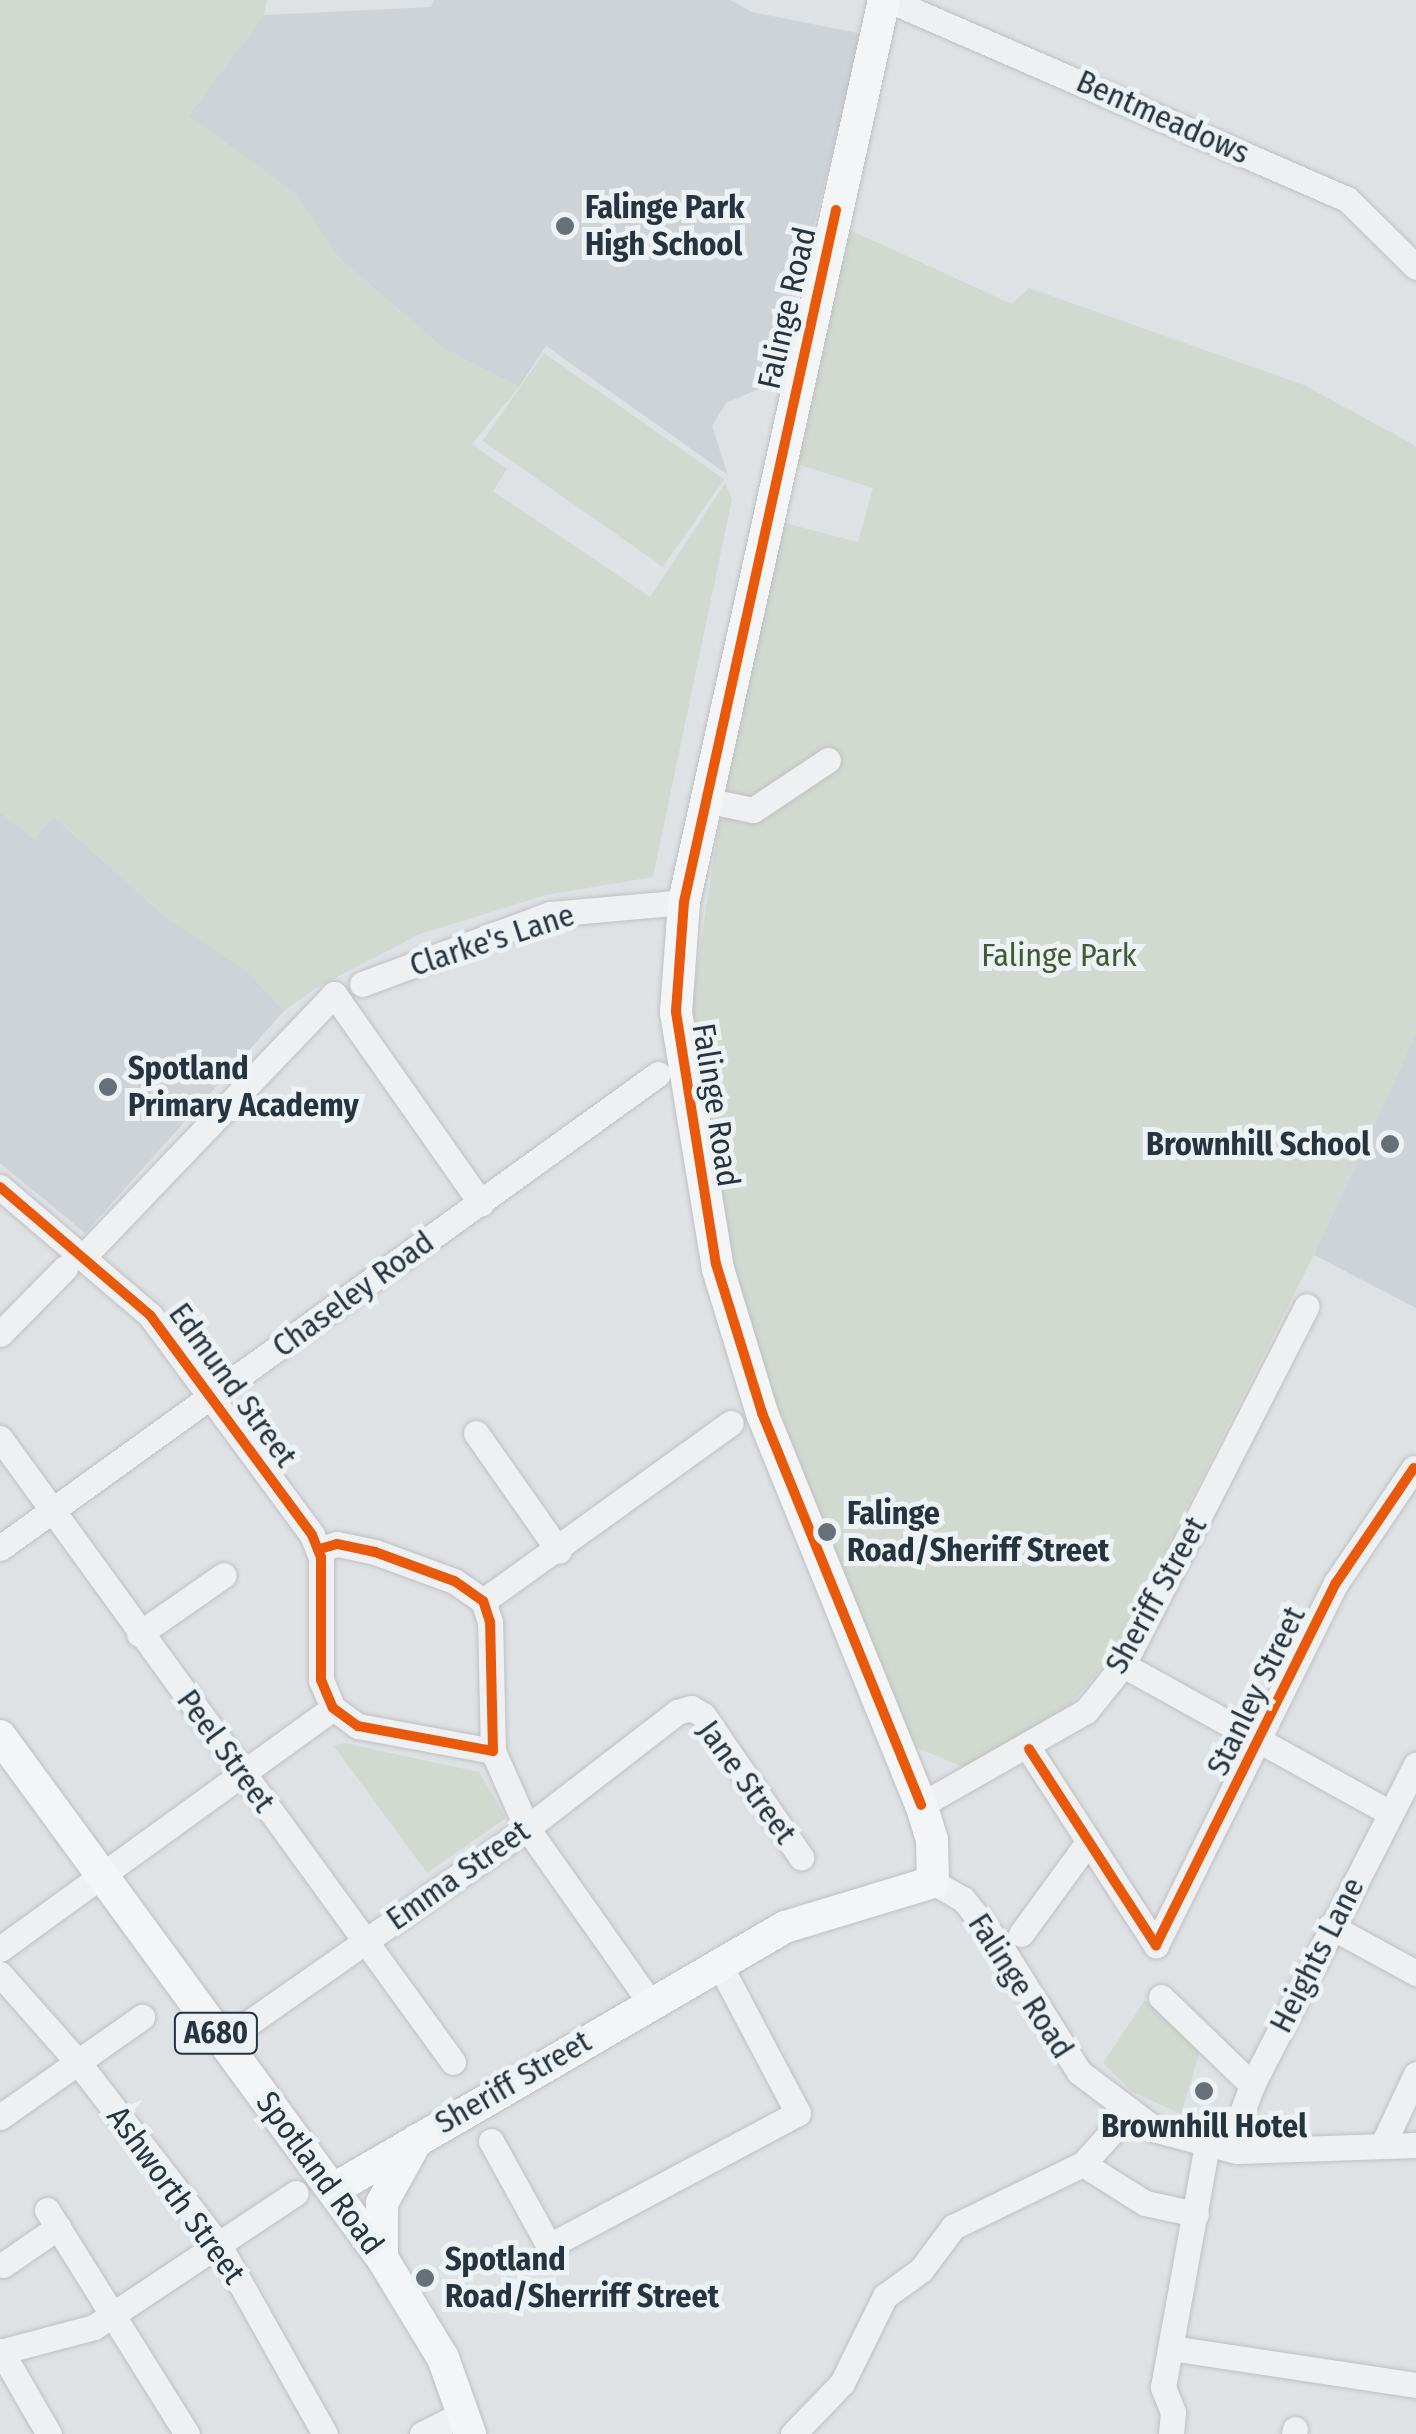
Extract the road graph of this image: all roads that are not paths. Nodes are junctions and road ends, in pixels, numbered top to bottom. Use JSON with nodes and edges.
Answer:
{"nodes":[{"id":1,"x":886,"y":0,"type":"edge"},
{"id":2,"x":1416,"y":267,"type":"edge"},
{"id":3,"x":828,"y":760,"type":"dead end"},
{"id":4,"x":705,"y":800,"type":"junction"},
{"id":5,"x":684,"y":902,"type":"junction"},
{"id":6,"x":362,"y":984,"type":"dead end"},
{"id":7,"x":658,"y":1074,"type":"dead end"},
{"id":8,"x":0,"y":1187,"type":"edge"},
{"id":9,"x":481,"y":1203,"type":"junction"},
{"id":10,"x":75,"y":1262,"type":"junction"},
{"id":11,"x":1308,"y":1306,"type":"dead end"},
{"id":12,"x":4,"y":1323,"type":"edge"},
{"id":13,"x":209,"y":1397,"type":"junction"},
{"id":14,"x":732,"y":1424,"type":"dead end"},
{"id":15,"x":476,"y":1432,"type":"dead end"},
{"id":16,"x":0,"y":1438,"type":"edge"},
{"id":17,"x":1414,"y":1468,"type":"edge"},
{"id":18,"x":53,"y":1511,"type":"junction"},
{"id":19,"x":0,"y":1548,"type":"edge"},
{"id":20,"x":319,"y":1549,"type":"junction"},
{"id":21,"x":560,"y":1551,"type":"junction"},
{"id":22,"x":224,"y":1575,"type":"dead end"},
{"id":23,"x":483,"y":1601,"type":"junction"},
{"id":24,"x":139,"y":1634,"type":"junction"},
{"id":25,"x":1123,"y":1666,"type":"junction"},
{"id":26,"x":333,"y":1708,"type":"junction"},
{"id":27,"x":691,"y":1708,"type":"joint"},
{"id":28,"x":0,"y":1736,"type":"edge"},
{"id":29,"x":1260,"y":1741,"type":"junction"},
{"id":30,"x":1029,"y":1748,"type":"junction"},
{"id":31,"x":493,"y":1752,"type":"junction"},
{"id":32,"x":1416,"y":1764,"type":"edge"},
{"id":33,"x":242,"y":1774,"type":"junction"},
{"id":34,"x":921,"y":1805,"type":"junction"},
{"id":35,"x":1390,"y":1813,"type":"junction"},
{"id":36,"x":527,"y":1828,"type":"junction"},
{"id":37,"x":1088,"y":1842,"type":"junction"},
{"id":38,"x":801,"y":1857,"type":"dead end"},
{"id":39,"x":101,"y":1875,"type":"junction"},
{"id":40,"x":934,"y":1882,"type":"junction"},
{"id":41,"x":1330,"y":1926,"type":"junction"},
{"id":42,"x":1021,"y":1934,"type":"dead end"},
{"id":43,"x":362,"y":1940,"type":"junction"},
{"id":44,"x":0,"y":1948,"type":"edge"},
{"id":45,"x":718,"y":1964,"type":"junction"},
{"id":46,"x":1416,"y":1973,"type":"edge"},
{"id":47,"x":0,"y":1974,"type":"edge"},
{"id":48,"x":1161,"y":1997,"type":"dead end"},
{"id":49,"x":651,"y":2004,"type":"junction"},
{"id":50,"x":142,"y":2017,"type":"dead end"},
{"id":51,"x":223,"y":2041,"type":"junction"},
{"id":52,"x":77,"y":2062,"type":"junction"},
{"id":53,"x":453,"y":2062,"type":"dead end"},
{"id":54,"x":1416,"y":2074,"type":"edge"},
{"id":55,"x":1252,"y":2085,"type":"junction"},
{"id":56,"x":1127,"y":2114,"type":"junction"},
{"id":57,"x":0,"y":2117,"type":"edge"},
{"id":58,"x":419,"y":2136,"type":"junction"},
{"id":59,"x":491,"y":2141,"type":"dead end"},
{"id":60,"x":1384,"y":2142,"type":"junction"},
{"id":61,"x":1416,"y":2145,"type":"edge"},
{"id":62,"x":1207,"y":2146,"type":"junction"},
{"id":63,"x":1237,"y":2151,"type":"junction"},
{"id":64,"x":1083,"y":2164,"type":"junction"},
{"id":65,"x":334,"y":2189,"type":"junction"},
{"id":66,"x":296,"y":2194,"type":"dead end"},
{"id":67,"x":1196,"y":2214,"type":"junction"},
{"id":68,"x":220,"y":2247,"type":"junction"},
{"id":69,"x":382,"y":2258,"type":"junction"},
{"id":70,"x":3,"y":2265,"type":"dead end"},
{"id":71,"x":117,"y":2313,"type":"junction"},
{"id":72,"x":1171,"y":2348,"type":"junction"},
{"id":73,"x":1,"y":2351,"type":"edge"},
{"id":74,"x":1416,"y":2385,"type":"edge"},
{"id":75,"x":466,"y":2424,"type":"edge"},
{"id":76,"x":49,"y":2434,"type":"edge"},
{"id":77,"x":187,"y":2434,"type":"edge"},
{"id":78,"x":325,"y":2434,"type":"edge"},
{"id":79,"x":422,"y":2434,"type":"edge"},
{"id":80,"x":793,"y":2434,"type":"edge"},
{"id":81,"x":1171,"y":2434,"type":"edge"}],
"edges":[{"from":1,"to":2,"type":"street","name":"Bentmeadows"},
{"from":1,"to":4,"type":"main road","name":"Falinge Road"},
{"from":3,"to":4,"type":"street"},
{"from":4,"to":5,"type":"main road","name":"Falinge Road"},
{"from":5,"to":6,"type":"street","name":"Clarke's Lane"},
{"from":5,"to":34,"type":"main road","name":"Falinge Road"},
{"from":7,"to":9,"type":"street","name":"Chaseley Road"},
{"from":8,"to":10,"type":"street","name":"Edmund Street"},
{"from":9,"to":10,"type":"street"},
{"from":9,"to":13,"type":"street","name":"Chaseley Road"},
{"from":10,"to":12,"type":"street"},
{"from":10,"to":13,"type":"street","name":"Edmund Street"},
{"from":11,"to":25,"type":"street","name":"Sheriff Street"},
{"from":13,"to":18,"type":"street","name":"Chaseley Road"},
{"from":13,"to":20,"type":"street","name":"Edmund Street"},
{"from":14,"to":21,"type":"street"},
{"from":15,"to":21,"type":"street"},
{"from":16,"to":18,"type":"street","name":"Peel Street"},
{"from":17,"to":29,"type":"street","name":"Stanley Street"},
{"from":18,"to":19,"type":"street","name":"Chaseley Road"},
{"from":18,"to":24,"type":"street","name":"Peel Street"},
{"from":20,"to":23,"type":"street"},
{"from":20,"to":26,"type":"street"},
{"from":21,"to":23,"type":"street"},
{"from":22,"to":24,"type":"street"},
{"from":23,"to":31,"type":"street"},
{"from":24,"to":33,"type":"street","name":"Peel Street"},
{"from":25,"to":29,"type":"street"},
{"from":25,"to":30,"type":"street","name":"Sheriff Street"},
{"from":26,"to":31,"type":"street"},
{"from":26,"to":33,"type":"street"},
{"from":27,"to":36,"type":"street","name":"Emma Street"},
{"from":27,"to":38,"type":"street","name":"Jane Street"},
{"from":28,"to":39,"type":"main road","name":"Spotland Road","number":"A680"},
{"from":29,"to":35,"type":"street"},
{"from":29,"to":37,"type":"street","name":"Stanley Street"},
{"from":30,"to":34,"type":"street","name":"Sheriff Street"},
{"from":30,"to":37,"type":"street"},
{"from":31,"to":36,"type":"street"},
{"from":32,"to":35,"type":"street","name":"Heights Lane"},
{"from":33,"to":39,"type":"street"},
{"from":33,"to":43,"type":"street","name":"Peel Street"},
{"from":34,"to":40,"type":"main road","name":"Falinge Road"},
{"from":35,"to":41,"type":"street","name":"Heights Lane"},
{"from":36,"to":43,"type":"street","name":"Emma Street"},
{"from":36,"to":49,"type":"street"},
{"from":37,"to":42,"type":"street"},
{"from":39,"to":44,"type":"street"},
{"from":39,"to":51,"type":"main road","name":"Spotland Road","number":"A680"},
{"from":40,"to":45,"type":"main road","name":"Sheriff Street"},
{"from":40,"to":56,"type":"street","name":"Falinge Road"},
{"from":41,"to":46,"type":"street"},
{"from":41,"to":55,"type":"street","name":"Heights Lane"},
{"from":43,"to":51,"type":"street","name":"Emma Street"},
{"from":43,"to":53,"type":"street","name":"Peel Street"},
{"from":45,"to":49,"type":"main road","name":"Sheriff Street"},
{"from":45,"to":59,"type":"street"},
{"from":47,"to":52,"type":"street","name":"Ashworth Street"},
{"from":48,"to":55,"type":"street"},
{"from":49,"to":58,"type":"main road","name":"Sheriff Street"},
{"from":50,"to":52,"type":"street"},
{"from":51,"to":65,"type":"main road","name":"Spotland Road","number":"A680"},
{"from":52,"to":57,"type":"street"},
{"from":52,"to":68,"type":"street","name":"Ashworth Street"},
{"from":54,"to":60,"type":"street"},
{"from":55,"to":63,"type":"street","name":"Heights Lane"},
{"from":56,"to":62,"type":"street","name":"Falinge Road"},
{"from":56,"to":64,"type":"street"},
{"from":58,"to":65,"type":"main road","name":"Sheriff Street"},
{"from":58,"to":69,"type":"main road","name":"Sheriff Street"},
{"from":60,"to":61,"type":"street","name":"Falinge Road"},
{"from":60,"to":63,"type":"street","name":"Falinge Road"},
{"from":62,"to":63,"type":"street","name":"Falinge Road"},
{"from":62,"to":67,"type":"street"},
{"from":64,"to":67,"type":"street"},
{"from":64,"to":80,"type":"street"},
{"from":65,"to":69,"type":"main road","name":"Spotland Road","number":"A680"},
{"from":66,"to":68,"type":"street"},
{"from":67,"to":72,"type":"street"},
{"from":68,"to":71,"type":"street"},
{"from":68,"to":78,"type":"street","name":"Ashworth Street"},
{"from":69,"to":75,"type":"main road","name":"Spotland Road","number":"A680"},
{"from":70,"to":71,"type":"street"},
{"from":71,"to":73,"type":"street"},
{"from":71,"to":77,"type":"street"},
{"from":72,"to":74,"type":"street"},
{"from":72,"to":81,"type":"street"},
{"from":73,"to":76,"type":"street"},
{"from":75,"to":79,"type":"street"}]}
